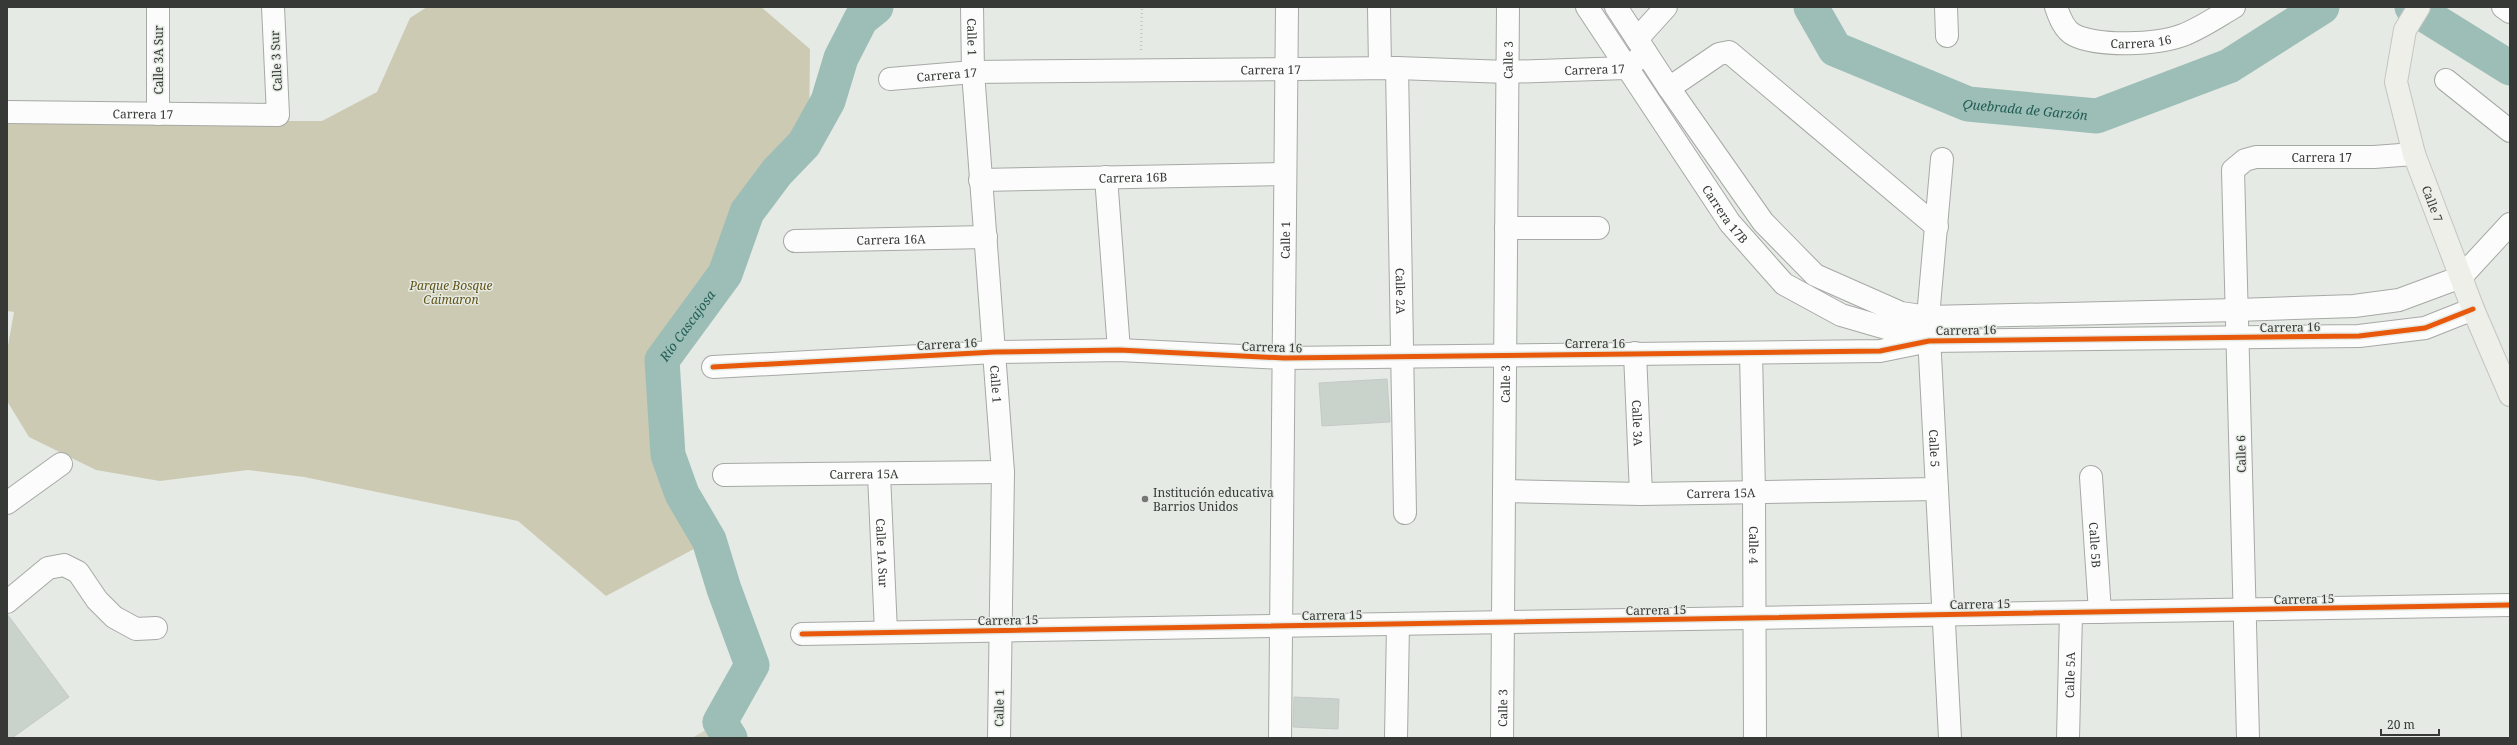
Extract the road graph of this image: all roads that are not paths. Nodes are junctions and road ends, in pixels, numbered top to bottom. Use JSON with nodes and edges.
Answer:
{"nodes":[{"id":1,"x":158,"y":7,"type":"edge"},
{"id":2,"x":273,"y":7,"type":"edge"},
{"id":3,"x":972,"y":7,"type":"edge"},
{"id":4,"x":1287,"y":7,"type":"edge"},
{"id":5,"x":1378,"y":7,"type":"edge"},
{"id":6,"x":1508,"y":7,"type":"edge"},
{"id":7,"x":1587,"y":7,"type":"edge"},
{"id":8,"x":1616,"y":7,"type":"edge"},
{"id":9,"x":1666,"y":7,"type":"edge"},
{"id":10,"x":1946,"y":7,"type":"edge"},
{"id":11,"x":2056,"y":7,"type":"edge"},
{"id":12,"x":2234,"y":7,"type":"edge"},
{"id":13,"x":2419,"y":7,"type":"edge"},
{"id":14,"x":2503,"y":7,"type":"edge"},
{"id":15,"x":2510,"y":12,"type":"edge"},
{"id":16,"x":1947,"y":36,"type":"dead end"},
{"id":17,"x":1641,"y":46,"type":"junction"},
{"id":18,"x":1389,"y":68,"type":"junction"},
{"id":19,"x":1626,"y":68,"type":"junction"},
{"id":20,"x":1286,"y":69,"type":"junction"},
{"id":21,"x":973,"y":72,"type":"junction"},
{"id":22,"x":1507,"y":72,"type":"junction"},
{"id":23,"x":890,"y":79,"type":"dead end"},
{"id":24,"x":2446,"y":80,"type":"dead end"},
{"id":25,"x":1668,"y":88,"type":"junction"},
{"id":26,"x":7,"y":112,"type":"edge"},
{"id":27,"x":158,"y":114,"type":"junction"},
{"id":28,"x":278,"y":115,"type":"joint"},
{"id":29,"x":2510,"y":131,"type":"edge"},
{"id":30,"x":2414,"y":154,"type":"junction"},
{"id":31,"x":1942,"y":159,"type":"dead end"},
{"id":32,"x":2233,"y":170,"type":"joint"},
{"id":33,"x":1285,"y":174,"type":"junction"},
{"id":34,"x":1106,"y":177,"type":"junction"},
{"id":35,"x":980,"y":180,"type":"junction"},
{"id":36,"x":2510,"y":224,"type":"edge"},
{"id":37,"x":1937,"y":227,"type":"junction"},
{"id":38,"x":1506,"y":228,"type":"junction"},
{"id":39,"x":1598,"y":228,"type":"dead end"},
{"id":40,"x":986,"y":237,"type":"junction"},
{"id":41,"x":795,"y":241,"type":"dead end"},
{"id":42,"x":2461,"y":277,"type":"junction"},
{"id":43,"x":2473,"y":309,"type":"junction"},
{"id":44,"x":2237,"y":310,"type":"junction"},
{"id":45,"x":1928,"y":317,"type":"junction"},
{"id":46,"x":2238,"y":338,"type":"junction"},
{"id":47,"x":1929,"y":341,"type":"junction"},
{"id":48,"x":1119,"y":350,"type":"junction"},
{"id":49,"x":995,"y":352,"type":"junction"},
{"id":50,"x":1751,"y":352,"type":"junction"},
{"id":51,"x":1635,"y":353,"type":"junction"},
{"id":52,"x":1505,"y":354,"type":"junction"},
{"id":53,"x":1403,"y":357,"type":"junction"},
{"id":54,"x":1284,"y":358,"type":"junction"},
{"id":55,"x":713,"y":367,"type":"dead end"},
{"id":56,"x":2510,"y":395,"type":"edge"},
{"id":57,"x":61,"y":464,"type":"dead end"},
{"id":58,"x":1003,"y":472,"type":"junction"},
{"id":59,"x":879,"y":474,"type":"junction"},
{"id":60,"x":724,"y":475,"type":"dead end"},
{"id":61,"x":2091,"y":477,"type":"dead end"},
{"id":62,"x":1937,"y":489,"type":"junction"},
{"id":63,"x":1504,"y":491,"type":"junction"},
{"id":64,"x":1754,"y":492,"type":"junction"},
{"id":65,"x":1641,"y":494,"type":"junction"},
{"id":66,"x":7,"y":503,"type":"edge"},
{"id":67,"x":1405,"y":513,"type":"dead end"},
{"id":68,"x":7,"y":602,"type":"edge"},
{"id":69,"x":2510,"y":605,"type":"edge"},
{"id":70,"x":2244,"y":610,"type":"junction"},
{"id":71,"x":2100,"y":612,"type":"junction"},
{"id":72,"x":2071,"y":613,"type":"junction"},
{"id":73,"x":1944,"y":615,"type":"junction"},
{"id":74,"x":1754,"y":618,"type":"junction"},
{"id":75,"x":1503,"y":622,"type":"junction"},
{"id":76,"x":1398,"y":624,"type":"junction"},
{"id":77,"x":1281,"y":626,"type":"junction"},
{"id":78,"x":156,"y":628,"type":"dead end"},
{"id":79,"x":1000,"y":631,"type":"junction"},
{"id":80,"x":886,"y":632,"type":"junction"},
{"id":81,"x":802,"y":634,"type":"dead end"},
{"id":82,"x":999,"y":738,"type":"edge"},
{"id":83,"x":1280,"y":738,"type":"edge"},
{"id":84,"x":1396,"y":738,"type":"edge"},
{"id":85,"x":1502,"y":738,"type":"edge"},
{"id":86,"x":1755,"y":738,"type":"edge"},
{"id":87,"x":1950,"y":738,"type":"edge"},
{"id":88,"x":2068,"y":738,"type":"edge"},
{"id":89,"x":2248,"y":738,"type":"edge"}],
"edges":[{"from":1,"to":27,"type":"street","name":"Calle 3A Sur"},
{"from":2,"to":28,"type":"street","name":"Calle 3 Sur"},
{"from":3,"to":21,"type":"street","name":"Calle 1"},
{"from":4,"to":20,"type":"street","name":"Calle 1"},
{"from":5,"to":18,"type":"street","name":"Calle 2A"},
{"from":6,"to":22,"type":"street","name":"Calle 3"},
{"from":7,"to":19,"type":"street","name":"Carrera 17B"},
{"from":8,"to":17,"type":"street","name":"Carrera 17B"},
{"from":9,"to":17,"type":"street"},
{"from":10,"to":16,"type":"street"},
{"from":11,"to":12,"type":"street","name":"Carrera 16"},
{"from":13,"to":30,"type":"main road","name":"Calle 7"},
{"from":14,"to":15,"type":"street"},
{"from":17,"to":19,"type":"street","name":"Carrera 17"},
{"from":17,"to":25,"type":"street","name":"Carrera 17B"},
{"from":18,"to":20,"type":"street","name":"Carrera 17"},
{"from":18,"to":22,"type":"street","name":"Carrera 17"},
{"from":18,"to":53,"type":"street","name":"Calle 2A"},
{"from":19,"to":22,"type":"street","name":"Carrera 17"},
{"from":19,"to":47,"type":"street","name":"Carrera 17B"},
{"from":20,"to":21,"type":"street","name":"Carrera 17"},
{"from":20,"to":33,"type":"street","name":"Calle 1"},
{"from":21,"to":23,"type":"street","name":"Carrera 17"},
{"from":21,"to":35,"type":"street","name":"Calle 1"},
{"from":22,"to":38,"type":"street","name":"Calle 3"},
{"from":24,"to":29,"type":"street"},
{"from":25,"to":37,"type":"street"},
{"from":25,"to":45,"type":"street","name":"Carrera 17B"},
{"from":26,"to":27,"type":"street","name":"Carrera 17"},
{"from":27,"to":28,"type":"street","name":"Carrera 17"},
{"from":30,"to":32,"type":"street","name":"Carrera 17"},
{"from":30,"to":42,"type":"main road","name":"Calle 7"},
{"from":31,"to":37,"type":"street","name":"Calle 5"},
{"from":32,"to":44,"type":"street","name":"Calle 6"},
{"from":33,"to":34,"type":"street","name":"Carrera 16B"},
{"from":33,"to":54,"type":"street","name":"Calle 1"},
{"from":34,"to":35,"type":"street","name":"Carrera 16B"},
{"from":34,"to":48,"type":"street"},
{"from":35,"to":40,"type":"street","name":"Calle 1"},
{"from":36,"to":42,"type":"street"},
{"from":37,"to":45,"type":"street","name":"Calle 5"},
{"from":38,"to":39,"type":"street"},
{"from":38,"to":52,"type":"street","name":"Calle 3"},
{"from":40,"to":41,"type":"street","name":"Carrera 16A"},
{"from":40,"to":49,"type":"street","name":"Calle 1"},
{"from":42,"to":43,"type":"main road","name":"Calle 7"},
{"from":42,"to":44,"type":"street","name":"Carrera 16"},
{"from":43,"to":46,"type":"street","name":"Carrera 16"},
{"from":43,"to":56,"type":"main road","name":"Calle 7"},
{"from":44,"to":45,"type":"street","name":"Carrera 16"},
{"from":44,"to":46,"type":"street","name":"Calle 6"},
{"from":45,"to":47,"type":"street","name":"Calle 5"},
{"from":46,"to":47,"type":"street","name":"Carrera 16"},
{"from":46,"to":70,"type":"street","name":"Calle 6"},
{"from":47,"to":50,"type":"street","name":"Carrera 16"},
{"from":47,"to":62,"type":"street","name":"Calle 5"},
{"from":48,"to":49,"type":"street","name":"Carrera 16"},
{"from":48,"to":54,"type":"street","name":"Carrera 16"},
{"from":49,"to":55,"type":"street","name":"Carrera 16"},
{"from":49,"to":58,"type":"street","name":"Calle 1"},
{"from":50,"to":51,"type":"street","name":"Carrera 16"},
{"from":50,"to":64,"type":"street","name":"Calle 4"},
{"from":51,"to":52,"type":"street","name":"Carrera 16"},
{"from":51,"to":65,"type":"street","name":"Calle 3A"},
{"from":52,"to":53,"type":"street","name":"Carrera 16"},
{"from":52,"to":63,"type":"street","name":"Calle 3"},
{"from":53,"to":54,"type":"street","name":"Carrera 16"},
{"from":53,"to":67,"type":"street","name":"Calle 2A"},
{"from":54,"to":77,"type":"street","name":"Calle 1"},
{"from":57,"to":66,"type":"street"},
{"from":58,"to":59,"type":"street","name":"Carrera 15A"},
{"from":58,"to":79,"type":"street","name":"Calle 1"},
{"from":59,"to":60,"type":"street","name":"Carrera 15A"},
{"from":59,"to":80,"type":"street","name":"Calle 1A Sur"},
{"from":61,"to":71,"type":"street","name":"Calle 5B"},
{"from":62,"to":64,"type":"street","name":"Carrera 15A"},
{"from":62,"to":73,"type":"street","name":"Calle 5"},
{"from":63,"to":65,"type":"street","name":"Carrera 15A"},
{"from":63,"to":75,"type":"street","name":"Calle 3"},
{"from":64,"to":65,"type":"street","name":"Carrera 15A"},
{"from":64,"to":74,"type":"street","name":"Calle 4"},
{"from":68,"to":78,"type":"street"},
{"from":69,"to":70,"type":"street","name":"Carrera 15"},
{"from":70,"to":71,"type":"street","name":"Carrera 15"},
{"from":70,"to":89,"type":"street","name":"Calle 6"},
{"from":71,"to":72,"type":"street","name":"Carrera 15"},
{"from":72,"to":73,"type":"street","name":"Carrera 15"},
{"from":72,"to":88,"type":"street","name":"Calle 5A"},
{"from":73,"to":74,"type":"street","name":"Carrera 15"},
{"from":73,"to":87,"type":"street","name":"Calle 5"},
{"from":74,"to":75,"type":"street","name":"Carrera 15"},
{"from":74,"to":86,"type":"street","name":"Calle 4"},
{"from":75,"to":76,"type":"street","name":"Carrera 15"},
{"from":75,"to":85,"type":"street","name":"Calle 3"},
{"from":76,"to":77,"type":"street","name":"Carrera 15"},
{"from":76,"to":84,"type":"street"},
{"from":77,"to":79,"type":"street","name":"Carrera 15"},
{"from":77,"to":83,"type":"street","name":"Calle 1"},
{"from":79,"to":80,"type":"street","name":"Carrera 15"},
{"from":79,"to":82,"type":"street","name":"Calle 1"},
{"from":80,"to":81,"type":"street","name":"Carrera 15"}]}
